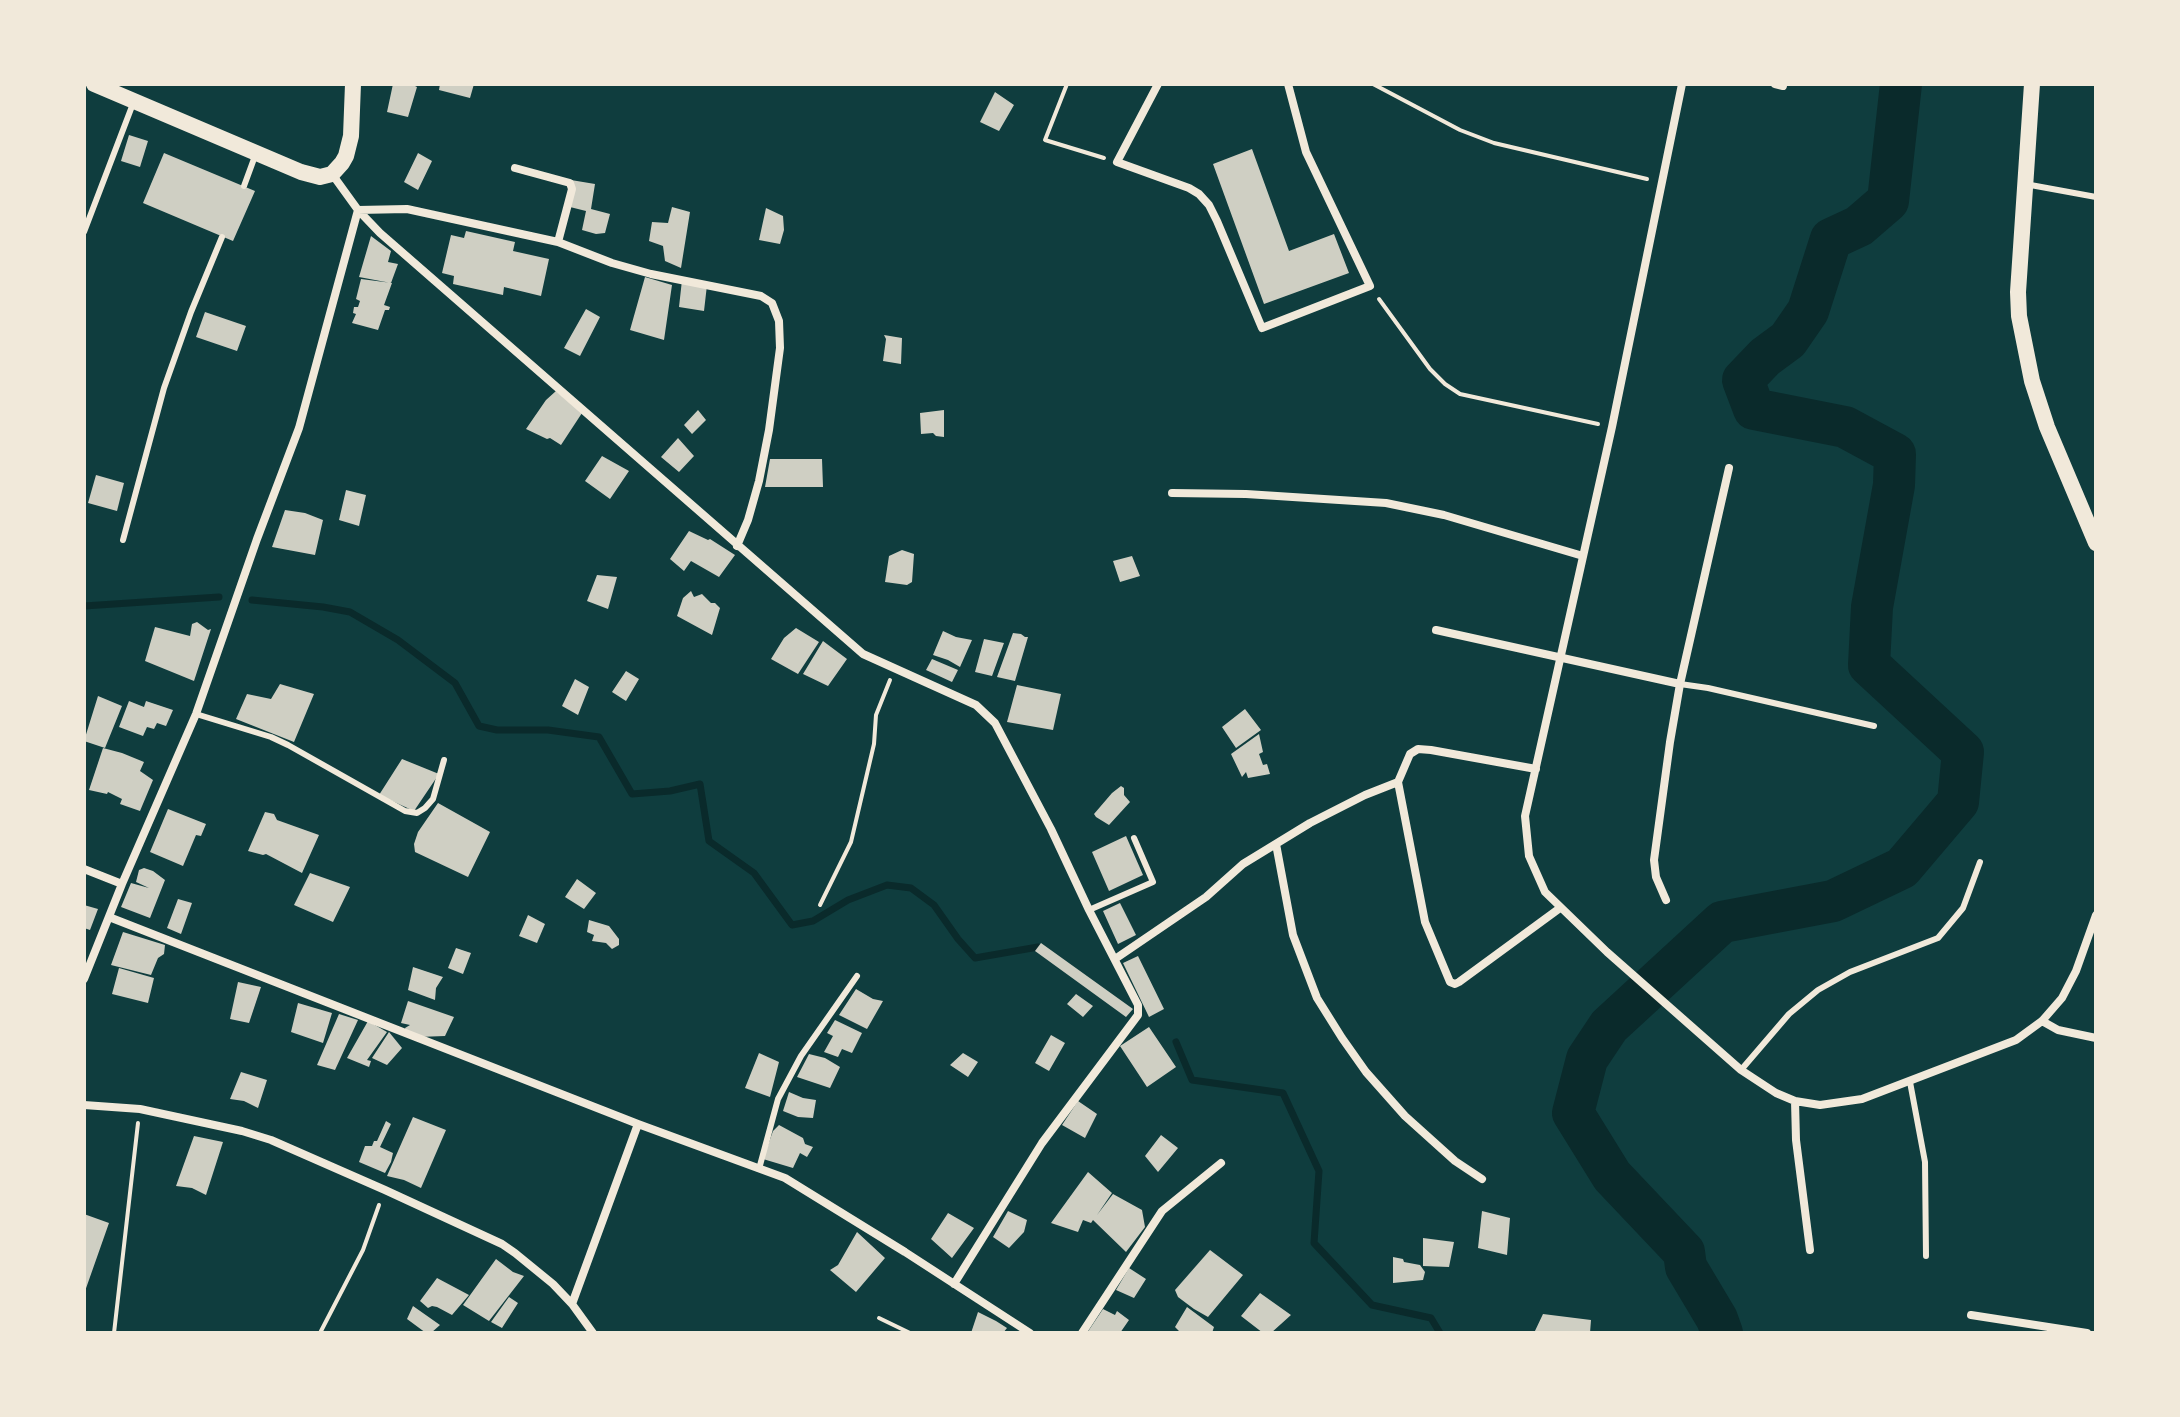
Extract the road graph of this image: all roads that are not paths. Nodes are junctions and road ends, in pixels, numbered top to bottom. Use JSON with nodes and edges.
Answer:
{"nodes":[{"id":1,"x":94,"y":84,"type":"edge"},
{"id":2,"x":353,"y":84,"type":"edge"},
{"id":3,"x":1158,"y":84,"type":"edge"},
{"id":4,"x":1288,"y":84,"type":"edge"},
{"id":5,"x":1682,"y":84,"type":"edge"},
{"id":6,"x":2032,"y":84,"type":"edge"},
{"id":7,"x":134,"y":101,"type":"junction"},
{"id":8,"x":257,"y":153,"type":"junction"},
{"id":9,"x":515,"y":168,"type":"dead end"},
{"id":10,"x":332,"y":174,"type":"junction"},
{"id":11,"x":2025,"y":184,"type":"junction"},
{"id":12,"x":244,"y":186,"type":"dead end"},
{"id":13,"x":2096,"y":197,"type":"edge"},
{"id":14,"x":358,"y":210,"type":"junction"},
{"id":15,"x":84,"y":232,"type":"edge"},
{"id":16,"x":222,"y":237,"type":"dead end"},
{"id":17,"x":558,"y":242,"type":"junction"},
{"id":18,"x":1729,"y":468,"type":"dead end"},
{"id":19,"x":1172,"y":493,"type":"dead end"},
{"id":20,"x":2094,"y":534,"type":"edge"},
{"id":21,"x":123,"y":540,"type":"dead end"},
{"id":22,"x":737,"y":546,"type":"junction"},
{"id":23,"x":1583,"y":556,"type":"junction"},
{"id":24,"x":1436,"y":630,"type":"dead end"},
{"id":25,"x":1560,"y":658,"type":"junction"},
{"id":26,"x":1680,"y":684,"type":"junction"},
{"id":27,"x":196,"y":714,"type":"junction"},
{"id":28,"x":1874,"y":726,"type":"dead end"},
{"id":29,"x":444,"y":760,"type":"dead end"},
{"id":30,"x":1536,"y":769,"type":"junction"},
{"id":31,"x":1398,"y":782,"type":"junction"},
{"id":32,"x":1134,"y":838,"type":"dead end"},
{"id":33,"x":1276,"y":844,"type":"junction"},
{"id":34,"x":1980,"y":862,"type":"dead end"},
{"id":35,"x":84,"y":869,"type":"edge"},
{"id":36,"x":122,"y":884,"type":"junction"},
{"id":37,"x":1666,"y":900,"type":"dead end"},
{"id":38,"x":1560,"y":908,"type":"junction"},
{"id":39,"x":1089,"y":910,"type":"junction"},
{"id":40,"x":109,"y":917,"type":"junction"},
{"id":41,"x":2095,"y":919,"type":"edge"},
{"id":42,"x":1115,"y":959,"type":"junction"},
{"id":43,"x":857,"y":976,"type":"dead end"},
{"id":44,"x":84,"y":979,"type":"edge"},
{"id":45,"x":2042,"y":1021,"type":"junction"},
{"id":46,"x":2096,"y":1038,"type":"edge"},
{"id":47,"x":1741,"y":1070,"type":"junction"},
{"id":48,"x":1910,"y":1082,"type":"junction"},
{"id":49,"x":1795,"y":1101,"type":"junction"},
{"id":50,"x":84,"y":1105,"type":"edge"},
{"id":51,"x":638,"y":1124,"type":"junction"},
{"id":52,"x":1221,"y":1163,"type":"dead end"},
{"id":53,"x":759,"y":1169,"type":"junction"},
{"id":54,"x":1482,"y":1179,"type":"dead end"},
{"id":55,"x":1810,"y":1250,"type":"dead end"},
{"id":56,"x":1926,"y":1256,"type":"dead end"},
{"id":57,"x":954,"y":1284,"type":"junction"},
{"id":58,"x":572,"y":1304,"type":"junction"},
{"id":59,"x":1971,"y":1315,"type":"dead end"},
{"id":60,"x":593,"y":1333,"type":"edge"},
{"id":61,"x":1030,"y":1333,"type":"edge"},
{"id":62,"x":1082,"y":1333,"type":"edge"},
{"id":63,"x":2087,"y":1333,"type":"edge"}],
"edges":[{"from":1,"to":7,"type":"main road"},
{"from":2,"to":10,"type":"main road"},
{"from":3,"to":4,"type":"street"},
{"from":5,"to":23,"type":"street"},
{"from":6,"to":11,"type":"main road"},
{"from":7,"to":8,"type":"main road"},
{"from":7,"to":15,"type":"lane"},
{"from":8,"to":10,"type":"main road"},
{"from":8,"to":12,"type":"lane"},
{"from":9,"to":17,"type":"street"},
{"from":10,"to":14,"type":"street"},
{"from":11,"to":13,"type":"lane"},
{"from":11,"to":20,"type":"main road"},
{"from":14,"to":17,"type":"street"},
{"from":14,"to":22,"type":"street"},
{"from":14,"to":27,"type":"street"},
{"from":16,"to":21,"type":"lane"},
{"from":17,"to":22,"type":"street"},
{"from":18,"to":26,"type":"street"},
{"from":19,"to":23,"type":"street"},
{"from":22,"to":39,"type":"street"},
{"from":23,"to":25,"type":"street"},
{"from":24,"to":25,"type":"street"},
{"from":25,"to":26,"type":"street"},
{"from":25,"to":30,"type":"street"},
{"from":26,"to":28,"type":"lane"},
{"from":26,"to":37,"type":"street"},
{"from":27,"to":29,"type":"lane"},
{"from":27,"to":36,"type":"street"},
{"from":30,"to":31,"type":"street"},
{"from":30,"to":38,"type":"street"},
{"from":31,"to":33,"type":"street"},
{"from":31,"to":38,"type":"street"},
{"from":32,"to":39,"type":"lane"},
{"from":33,"to":42,"type":"street"},
{"from":33,"to":54,"type":"street"},
{"from":34,"to":47,"type":"lane"},
{"from":35,"to":36,"type":"street"},
{"from":36,"to":40,"type":"street"},
{"from":38,"to":47,"type":"street"},
{"from":39,"to":42,"type":"street"},
{"from":40,"to":44,"type":"street"},
{"from":40,"to":51,"type":"street"},
{"from":41,"to":45,"type":"street"},
{"from":42,"to":57,"type":"street"},
{"from":43,"to":53,"type":"lane"},
{"from":45,"to":46,"type":"street"},
{"from":45,"to":48,"type":"street"},
{"from":47,"to":49,"type":"street"},
{"from":48,"to":49,"type":"street"},
{"from":48,"to":56,"type":"lane"},
{"from":49,"to":55,"type":"street"},
{"from":50,"to":58,"type":"street"},
{"from":51,"to":53,"type":"street"},
{"from":51,"to":58,"type":"street"},
{"from":52,"to":62,"type":"street"},
{"from":53,"to":57,"type":"street"},
{"from":57,"to":61,"type":"street"},
{"from":58,"to":60,"type":"street"},
{"from":59,"to":63,"type":"street"}]}
